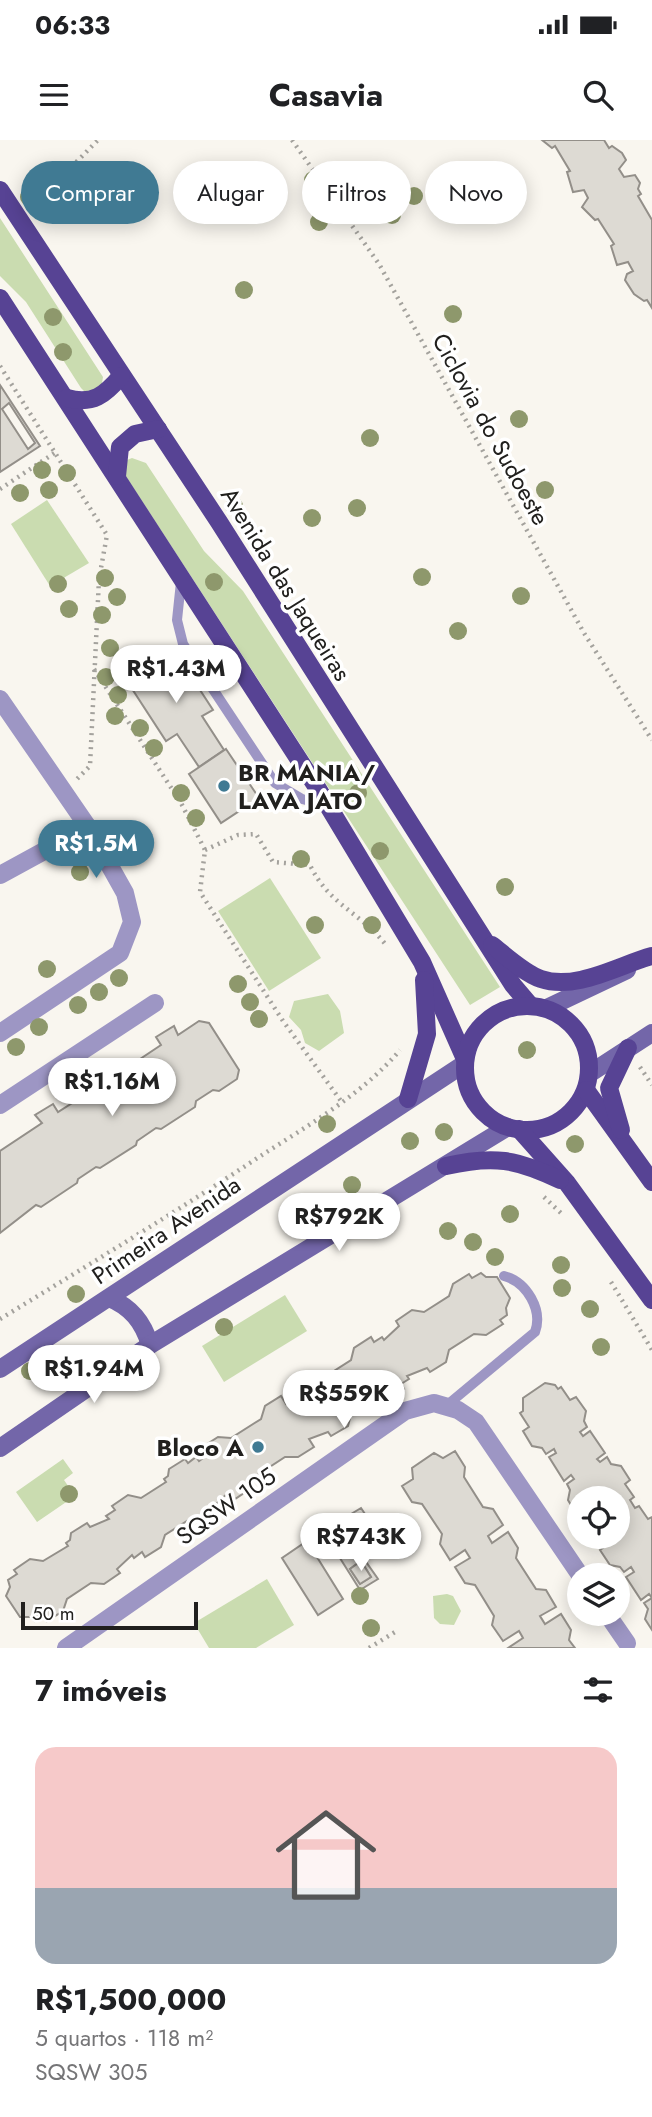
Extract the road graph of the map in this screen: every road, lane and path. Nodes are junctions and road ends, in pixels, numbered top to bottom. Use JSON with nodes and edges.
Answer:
{"nodes":[{"id":1,"x":98,"y":140,"type":"edge"},
{"id":2,"x":292,"y":140,"type":"edge"},
{"id":3,"x":0,"y":190,"type":"edge"},
{"id":4,"x":19,"y":219,"type":"junction"},
{"id":5,"x":0,"y":298,"type":"edge"},
{"id":6,"x":0,"y":366,"type":"edge"},
{"id":7,"x":121,"y":376,"type":"junction"},
{"id":8,"x":67,"y":398,"type":"junction"},
{"id":9,"x":158,"y":429,"type":"junction"},
{"id":10,"x":57,"y":452,"type":"junction"},
{"id":11,"x":117,"y":478,"type":"junction"},
{"id":12,"x":0,"y":489,"type":"edge"},
{"id":13,"x":182,"y":578,"type":"junction"},
{"id":14,"x":94,"y":669,"type":"junction"},
{"id":15,"x":0,"y":699,"type":"edge"},
{"id":16,"x":652,"y":740,"type":"edge"},
{"id":17,"x":62,"y":789,"type":"junction"},
{"id":18,"x":329,"y":806,"type":"junction"},
{"id":19,"x":88,"y":827,"type":"junction"},
{"id":20,"x":205,"y":850,"type":"junction"},
{"id":21,"x":0,"y":875,"type":"edge"},
{"id":22,"x":483,"y":939,"type":"junction"},
{"id":23,"x":389,"y":950,"type":"dead end"},
{"id":24,"x":652,"y":956,"type":"edge"},
{"id":25,"x":422,"y":962,"type":"junction"},
{"id":26,"x":155,"y":1003,"type":"dead end"},
{"id":27,"x":538,"y":1006,"type":"junction"},
{"id":28,"x":0,"y":1032,"type":"edge"},
{"id":29,"x":652,"y":1033,"type":"edge"},
{"id":30,"x":403,"y":1041,"type":"dead end"},
{"id":31,"x":628,"y":1048,"type":"junction"},
{"id":32,"x":465,"y":1062,"type":"junction"},
{"id":33,"x":588,"y":1082,"type":"junction"},
{"id":34,"x":408,"y":1099,"type":"junction"},
{"id":35,"x":341,"y":1101,"type":"junction"},
{"id":36,"x":0,"y":1105,"type":"edge"},
{"id":37,"x":514,"y":1128,"type":"junction"},
{"id":38,"x":628,"y":1149,"type":"junction"},
{"id":39,"x":446,"y":1166,"type":"junction"},
{"id":40,"x":652,"y":1182,"type":"edge"},
{"id":41,"x":567,"y":1183,"type":"junction"},
{"id":42,"x":538,"y":1191,"type":"dead end"},
{"id":43,"x":565,"y":1217,"type":"dead end"},
{"id":44,"x":604,"y":1270,"type":"dead end"},
{"id":45,"x":504,"y":1276,"type":"dead end"},
{"id":46,"x":108,"y":1298,"type":"junction"},
{"id":47,"x":652,"y":1300,"type":"edge"},
{"id":48,"x":0,"y":1319,"type":"edge"},
{"id":49,"x":150,"y":1345,"type":"junction"},
{"id":50,"x":652,"y":1350,"type":"edge"},
{"id":51,"x":0,"y":1369,"type":"edge"},
{"id":52,"x":446,"y":1406,"type":"junction"},
{"id":53,"x":0,"y":1448,"type":"edge"},
{"id":54,"x":572,"y":1563,"type":"edge"},
{"id":55,"x":615,"y":1626,"type":"edge"},
{"id":56,"x":395,"y":1632,"type":"dead end"},
{"id":57,"x":627,"y":1643,"type":"dead end"},
{"id":58,"x":66,"y":1648,"type":"edge"},
{"id":59,"x":369,"y":1648,"type":"edge"}],
"edges":[{"from":1,"to":4,"type":"path"},
{"from":2,"to":16,"type":"path","name":"Ciclovia do Sudoeste"},
{"from":3,"to":4,"type":"main road","name":"Avenida das Jaqueiras"},
{"from":4,"to":7,"type":"main road","name":"Avenida das Jaqueiras"},
{"from":5,"to":8,"type":"main road"},
{"from":6,"to":10,"type":"path"},
{"from":7,"to":8,"type":"main road"},
{"from":7,"to":9,"type":"main road","name":"Avenida das Jaqueiras"},
{"from":8,"to":11,"type":"main road"},
{"from":9,"to":11,"type":"main road"},
{"from":9,"to":22,"type":"main road","name":"Avenida das Jaqueiras"},
{"from":10,"to":12,"type":"path"},
{"from":10,"to":14,"type":"path"},
{"from":11,"to":13,"type":"main road"},
{"from":13,"to":18,"type":"main road"},
{"from":13,"to":18,"type":"lane"},
{"from":14,"to":17,"type":"path"},
{"from":14,"to":20,"type":"path"},
{"from":15,"to":17,"type":"street"},
{"from":17,"to":19,"type":"street"},
{"from":18,"to":25,"type":"main road"},
{"from":19,"to":21,"type":"street"},
{"from":19,"to":28,"type":"street"},
{"from":20,"to":23,"type":"path"},
{"from":20,"to":35,"type":"path"},
{"from":22,"to":24,"type":"main road"},
{"from":22,"to":27,"type":"main road","name":"Avenida das Jaqueiras"},
{"from":24,"to":27,"type":"main road"},
{"from":25,"to":32,"type":"main road"},
{"from":25,"to":34,"type":"main road"},
{"from":26,"to":36,"type":"street"},
{"from":27,"to":32,"type":"main road"},
{"from":27,"to":33,"type":"main road"},
{"from":29,"to":31,"type":"main road"},
{"from":30,"to":35,"type":"path"},
{"from":31,"to":33,"type":"main road"},
{"from":31,"to":38,"type":"main road"},
{"from":32,"to":34,"type":"main road","name":"Primeira Avenida"},
{"from":32,"to":37,"type":"main road"},
{"from":33,"to":37,"type":"main road"},
{"from":33,"to":38,"type":"main road"},
{"from":34,"to":46,"type":"main road","name":"Primeira Avenida"},
{"from":35,"to":48,"type":"path"},
{"from":37,"to":39,"type":"main road"},
{"from":37,"to":41,"type":"main road"},
{"from":38,"to":40,"type":"main road"},
{"from":39,"to":41,"type":"main road"},
{"from":39,"to":49,"type":"main road"},
{"from":41,"to":47,"type":"main road"},
{"from":42,"to":43,"type":"path"},
{"from":44,"to":50,"type":"path"},
{"from":45,"to":52,"type":"lane"},
{"from":46,"to":49,"type":"main road"},
{"from":46,"to":51,"type":"main road","name":"Primeira Avenida"},
{"from":49,"to":53,"type":"main road"},
{"from":52,"to":54,"type":"street"},
{"from":52,"to":58,"type":"street","name":"SQSW 105"},
{"from":55,"to":57,"type":"street"},
{"from":56,"to":59,"type":"path"}]}
